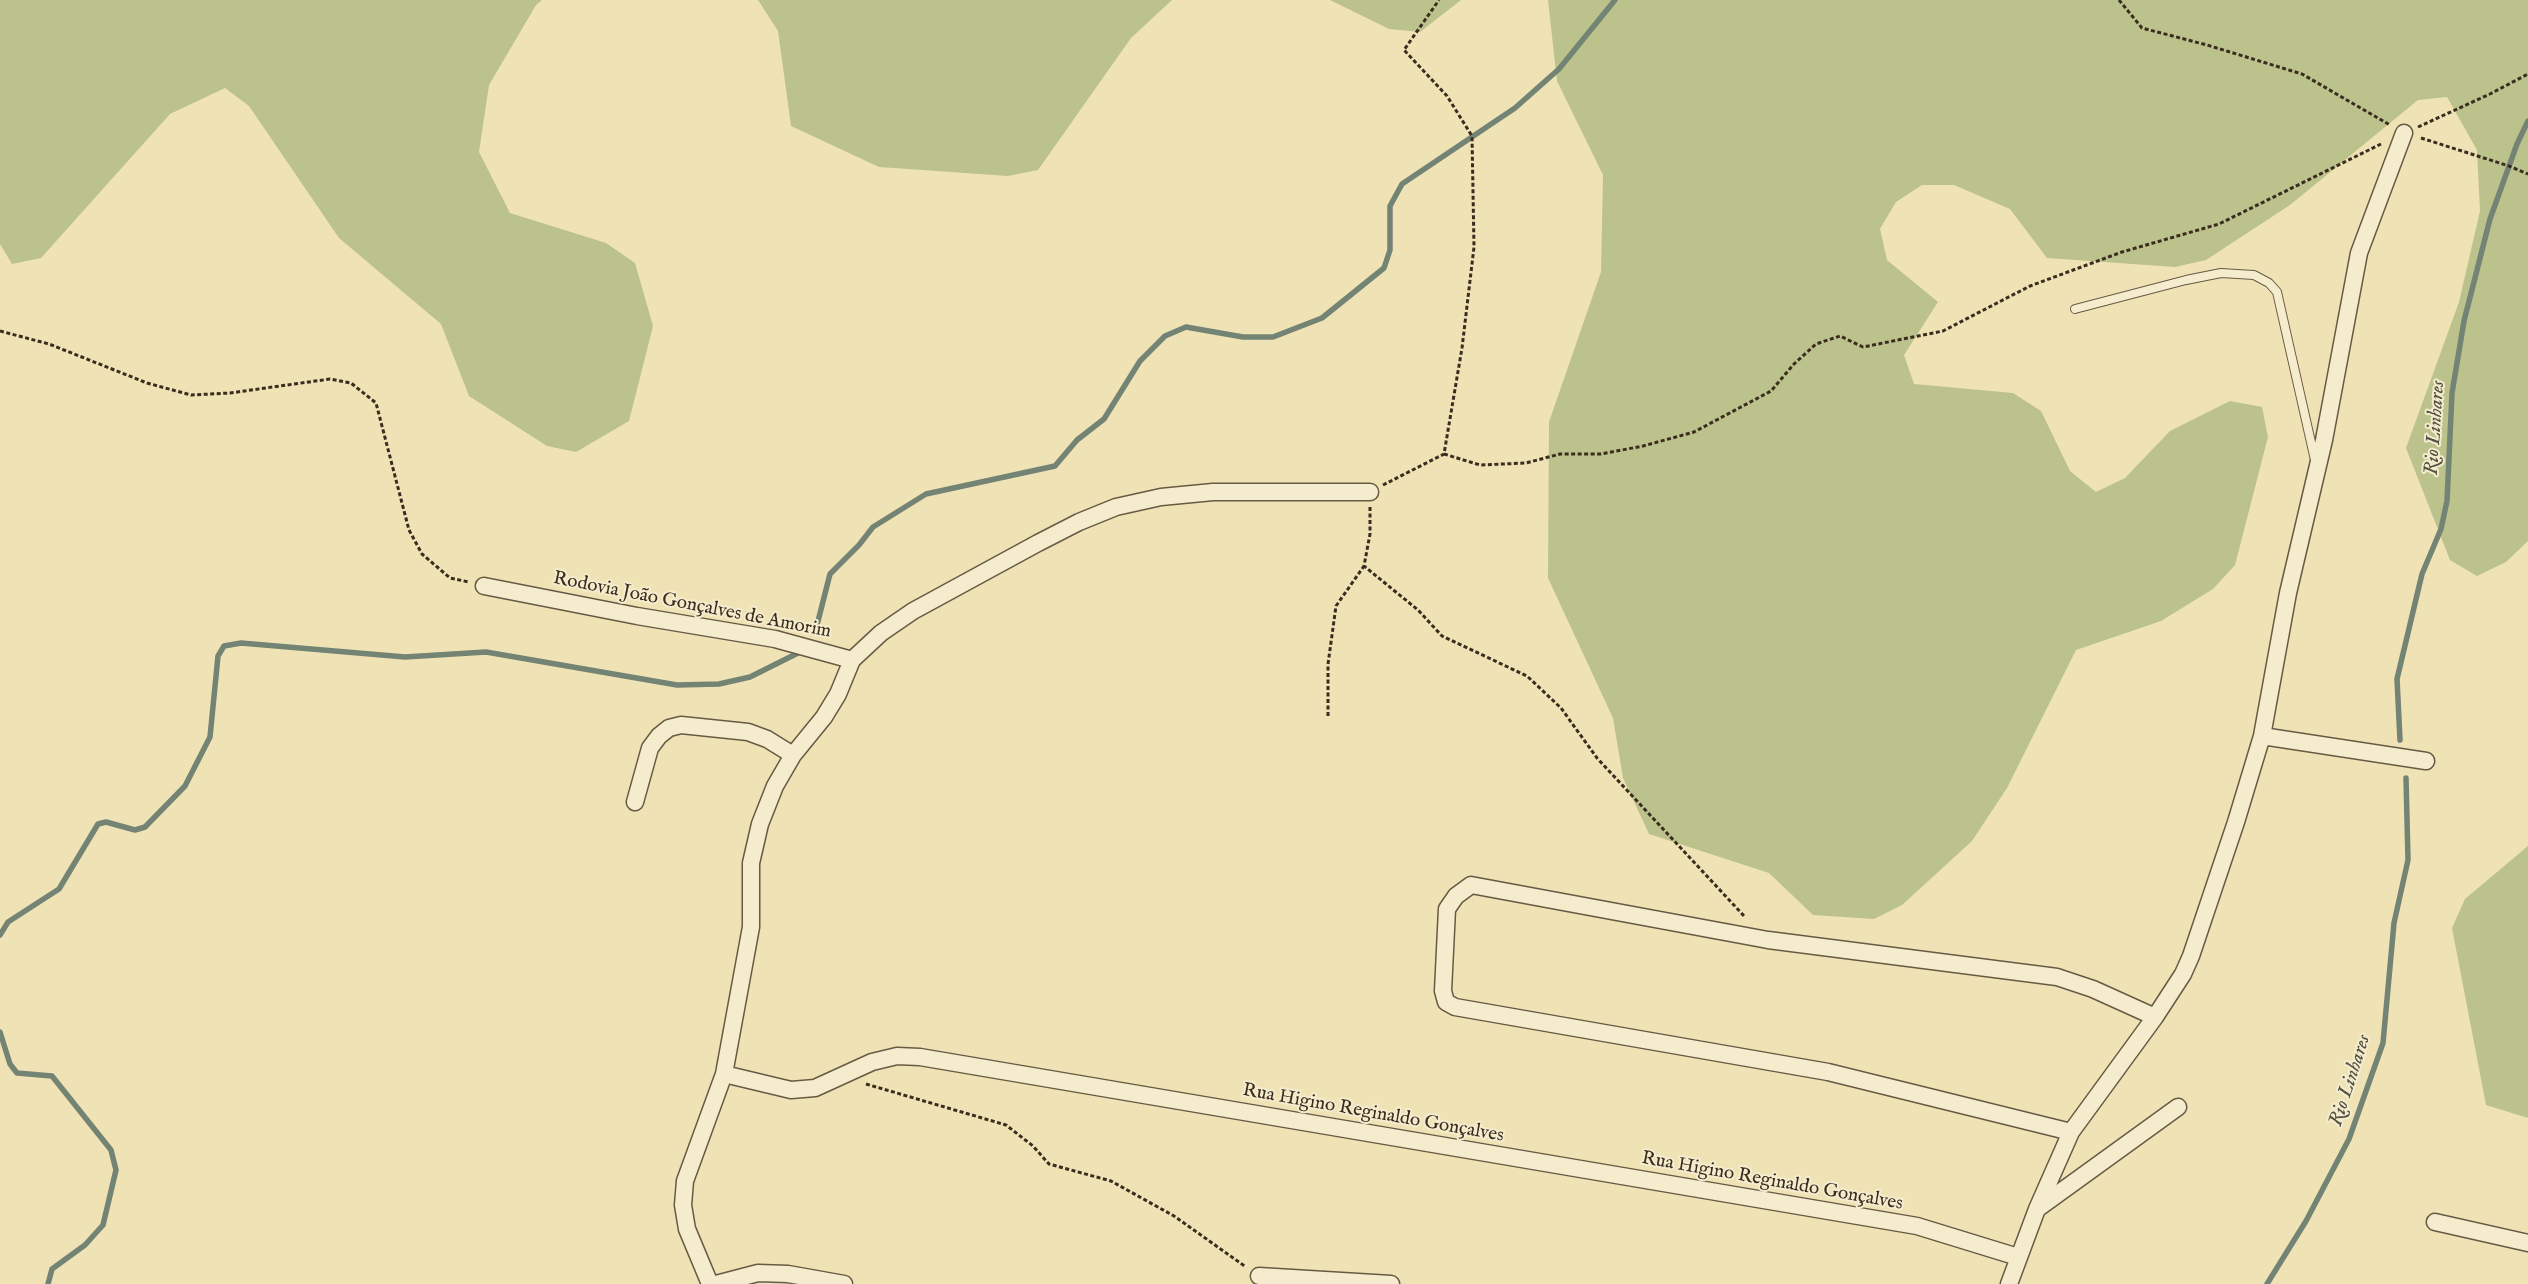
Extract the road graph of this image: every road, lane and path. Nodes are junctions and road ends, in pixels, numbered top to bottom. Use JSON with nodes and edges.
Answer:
{"nodes":[{"id":1,"x":1439,"y":0,"type":"edge"},
{"id":2,"x":2119,"y":0,"type":"edge"},
{"id":3,"x":2528,"y":74,"type":"edge"},
{"id":4,"x":2404,"y":133,"type":"junction"},
{"id":5,"x":2528,"y":174,"type":"edge"},
{"id":6,"x":2075,"y":310,"type":"dead end"},
{"id":7,"x":0,"y":332,"type":"edge"},
{"id":8,"x":1444,"y":454,"type":"junction"},
{"id":9,"x":2317,"y":469,"type":"junction"},
{"id":10,"x":1370,"y":492,"type":"junction"},
{"id":11,"x":1364,"y":566,"type":"junction"},
{"id":12,"x":484,"y":586,"type":"joint"},
{"id":13,"x":852,"y":660,"type":"junction"},
{"id":14,"x":1328,"y":716,"type":"dead end"},
{"id":15,"x":2262,"y":736,"type":"junction"},
{"id":16,"x":793,"y":754,"type":"junction"},
{"id":17,"x":2426,"y":761,"type":"dead end"},
{"id":18,"x":635,"y":802,"type":"dead end"},
{"id":19,"x":1747,"y":919,"type":"dead end"},
{"id":20,"x":2155,"y":1017,"type":"junction"},
{"id":21,"x":724,"y":1074,"type":"junction"},
{"id":22,"x":841,"y":1076,"type":"junction"},
{"id":23,"x":2178,"y":1107,"type":"dead end"},
{"id":24,"x":2071,"y":1132,"type":"junction"},
{"id":25,"x":2037,"y":1208,"type":"junction"},
{"id":26,"x":2435,"y":1222,"type":"dead end"},
{"id":27,"x":2528,"y":1243,"type":"edge"},
{"id":28,"x":2018,"y":1257,"type":"junction"},
{"id":29,"x":1259,"y":1276,"type":"joint"},
{"id":30,"x":1338,"y":1282,"type":"edge"},
{"id":31,"x":710,"y":1284,"type":"edge"},
{"id":32,"x":716,"y":1284,"type":"edge"},
{"id":33,"x":844,"y":1284,"type":"edge"},
{"id":34,"x":1391,"y":1284,"type":"edge"},
{"id":35,"x":2009,"y":1284,"type":"edge"}],
"edges":[{"from":1,"to":8,"type":"path"},
{"from":2,"to":4,"type":"path"},
{"from":3,"to":4,"type":"path"},
{"from":4,"to":5,"type":"path"},
{"from":4,"to":8,"type":"path"},
{"from":4,"to":9,"type":"street"},
{"from":6,"to":9,"type":"lane"},
{"from":7,"to":12,"type":"path"},
{"from":8,"to":10,"type":"path"},
{"from":9,"to":15,"type":"street"},
{"from":10,"to":11,"type":"path"},
{"from":10,"to":13,"type":"street"},
{"from":11,"to":14,"type":"path"},
{"from":11,"to":19,"type":"path"},
{"from":12,"to":13,"type":"street","name":"Rodovia João Gonçalves de Amorim"},
{"from":13,"to":16,"type":"street"},
{"from":15,"to":17,"type":"street"},
{"from":15,"to":20,"type":"street"},
{"from":16,"to":18,"type":"street"},
{"from":16,"to":21,"type":"street"},
{"from":20,"to":24,"type":"street"},
{"from":20,"to":24,"type":"street"},
{"from":21,"to":22,"type":"street","name":"Rua Higino Reginaldo Gonçalves"},
{"from":21,"to":31,"type":"street"},
{"from":22,"to":28,"type":"street","name":"Rua Higino Reginaldo Gonçalves"},
{"from":22,"to":29,"type":"path"},
{"from":23,"to":25,"type":"street"},
{"from":24,"to":25,"type":"street"},
{"from":25,"to":28,"type":"street"},
{"from":26,"to":27,"type":"street"},
{"from":28,"to":35,"type":"street"},
{"from":29,"to":30,"type":"street"},
{"from":30,"to":34,"type":"street"},
{"from":32,"to":33,"type":"street"}]}
